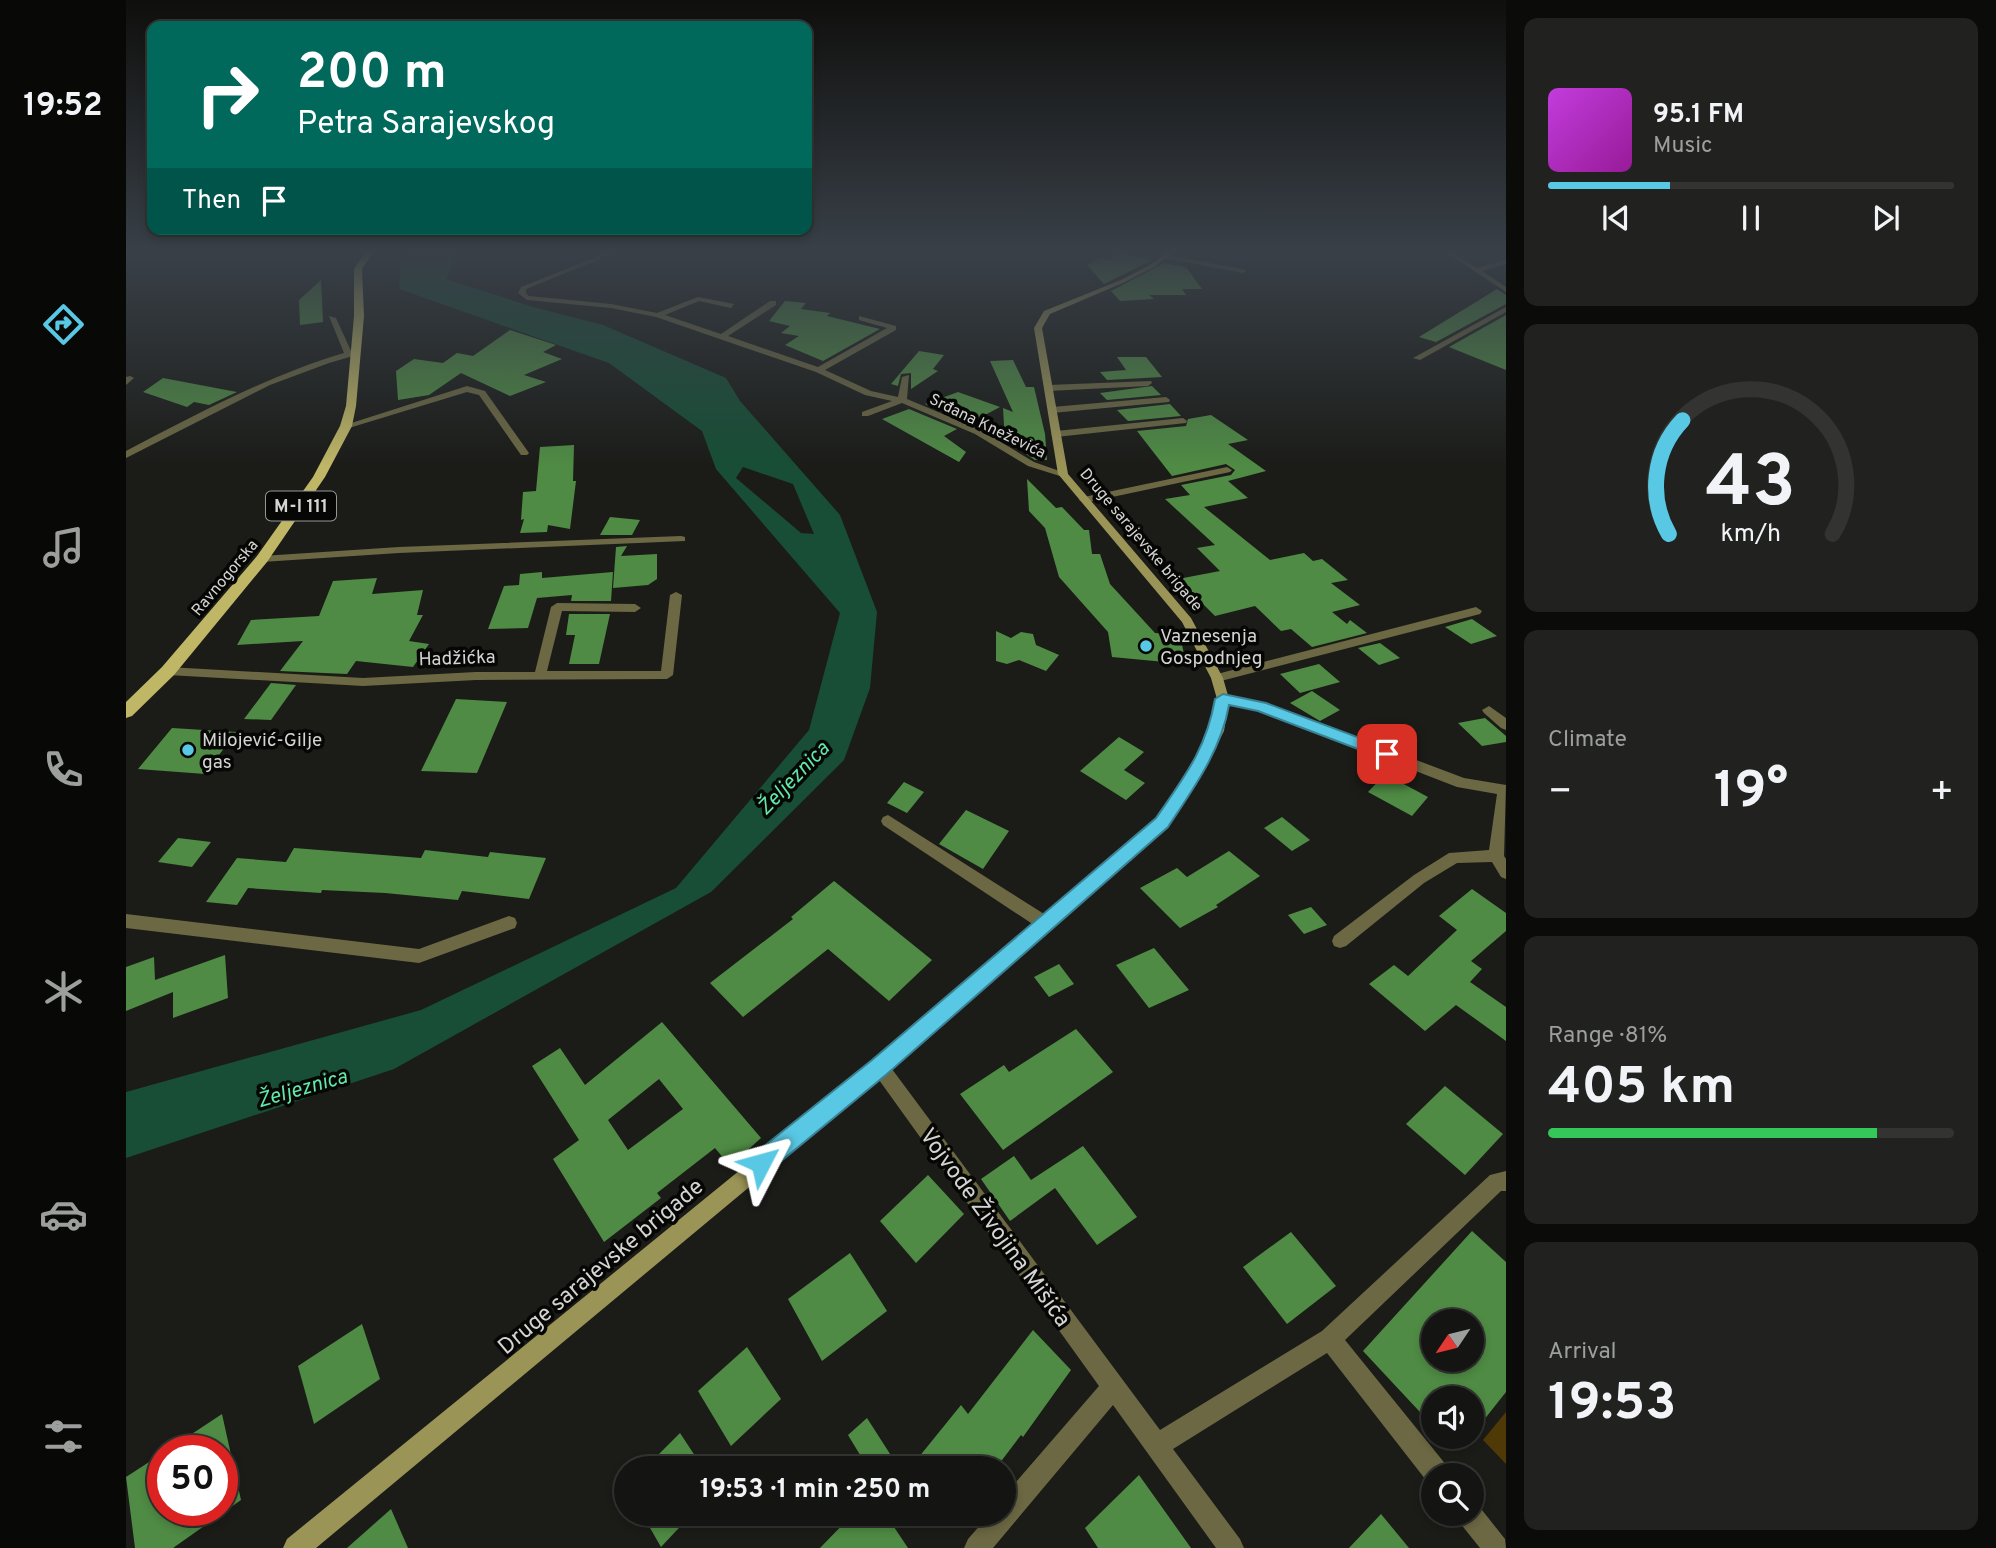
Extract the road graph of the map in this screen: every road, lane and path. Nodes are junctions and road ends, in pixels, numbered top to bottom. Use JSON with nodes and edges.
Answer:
{"nodes":[{"id":1,"x":335,"y":323,"type":"edge"},
{"id":2,"x":354,"y":323,"type":"edge"},
{"id":3,"x":684,"y":323,"type":"edge"},
{"id":4,"x":742,"y":323,"type":"edge"},
{"id":5,"x":878,"y":323,"type":"edge"},
{"id":6,"x":1040,"y":323,"type":"edge"},
{"id":7,"x":1480,"y":323,"type":"edge"},
{"id":8,"x":723,"y":336,"type":"junction"},
{"id":9,"x":352,"y":353,"type":"junction"},
{"id":10,"x":1418,"y":358,"type":"dead end"},
{"id":11,"x":819,"y":370,"type":"junction"},
{"id":12,"x":906,"y":377,"type":"dead end"},
{"id":13,"x":1149,"y":383,"type":"dead end"},
{"id":14,"x":1048,"y":388,"type":"junction"},
{"id":15,"x":902,"y":400,"type":"junction"},
{"id":16,"x":1166,"y":400,"type":"dead end"},
{"id":17,"x":1052,"y":410,"type":"junction"},
{"id":18,"x":866,"y":414,"type":"dead end"},
{"id":19,"x":1183,"y":421,"type":"dead end"},
{"id":20,"x":346,"y":426,"type":"junction"},
{"id":21,"x":1056,"y":434,"type":"junction"},
{"id":22,"x":524,"y":453,"type":"dead end"},
{"id":23,"x":126,"y":455,"type":"edge"},
{"id":24,"x":1227,"y":470,"type":"dead end"},
{"id":25,"x":1063,"y":474,"type":"junction"},
{"id":26,"x":1084,"y":500,"type":"junction"},
{"id":27,"x":681,"y":539,"type":"dead end"},
{"id":28,"x":262,"y":559,"type":"junction"},
{"id":29,"x":676,"y":595,"type":"dead end"},
{"id":30,"x":635,"y":608,"type":"dead end"},
{"id":31,"x":1476,"y":611,"type":"dead end"},
{"id":32,"x":168,"y":671,"type":"junction"},
{"id":33,"x":540,"y":676,"type":"junction"},
{"id":34,"x":1217,"y":678,"type":"junction"},
{"id":35,"x":1223,"y":699,"type":"junction"},
{"id":36,"x":1489,"y":710,"type":"dead end"},
{"id":37,"x":126,"y":712,"type":"edge"},
{"id":38,"x":1506,"y":725,"type":"edge"},
{"id":39,"x":1505,"y":790,"type":"edge"},
{"id":40,"x":1504,"y":813,"type":"edge"},
{"id":41,"x":888,"y":821,"type":"dead end"},
{"id":42,"x":1496,"y":856,"type":"junction"},
{"id":43,"x":1506,"y":873,"type":"edge"},
{"id":44,"x":126,"y":921,"type":"edge"},
{"id":45,"x":509,"y":923,"type":"dead end"},
{"id":46,"x":1046,"y":924,"type":"junction"},
{"id":47,"x":1340,"y":941,"type":"dead end"},
{"id":48,"x":880,"y":1067,"type":"junction"},
{"id":49,"x":1506,"y":1181,"type":"edge"},
{"id":50,"x":1330,"y":1339,"type":"junction"},
{"id":51,"x":1112,"y":1388,"type":"junction"},
{"id":52,"x":1156,"y":1446,"type":"junction"},
{"id":53,"x":1428,"y":1463,"type":"edge"},
{"id":54,"x":1479,"y":1526,"type":"edge"},
{"id":55,"x":296,"y":1548,"type":"edge"},
{"id":56,"x":977,"y":1548,"type":"edge"},
{"id":57,"x":1231,"y":1548,"type":"edge"},
{"id":58,"x":1496,"y":1548,"type":"edge"}],
"edges":[{"from":1,"to":9,"type":"street"},
{"from":2,"to":9,"type":"main road","name":"Ravnogorska","number":"M-I 111"},
{"from":3,"to":8,"type":"street","name":"Srđana Kneževića"},
{"from":4,"to":8,"type":"street"},
{"from":5,"to":11,"type":"street"},
{"from":6,"to":14,"type":"main road","name":"Druge sarajevske brigade"},
{"from":7,"to":10,"type":"street"},
{"from":8,"to":11,"type":"street","name":"Srđana Kneževića"},
{"from":9,"to":20,"type":"main road","name":"Ravnogorska","number":"M-I 111"},
{"from":9,"to":23,"type":"street"},
{"from":11,"to":15,"type":"street","name":"Srđana Kneževića"},
{"from":12,"to":15,"type":"street"},
{"from":13,"to":14,"type":"street"},
{"from":14,"to":17,"type":"main road","name":"Druge sarajevske brigade"},
{"from":15,"to":18,"type":"street"},
{"from":15,"to":25,"type":"street","name":"Srđana Kneževića"},
{"from":16,"to":17,"type":"street"},
{"from":17,"to":21,"type":"main road","name":"Druge sarajevske brigade"},
{"from":19,"to":21,"type":"street"},
{"from":20,"to":22,"type":"street"},
{"from":20,"to":28,"type":"main road","name":"Ravnogorska","number":"M-I 111"},
{"from":21,"to":25,"type":"main road","name":"Druge sarajevske brigade"},
{"from":24,"to":26,"type":"street"},
{"from":25,"to":26,"type":"main road","name":"Druge sarajevske brigade"},
{"from":26,"to":34,"type":"main road","name":"Druge sarajevske brigade"},
{"from":27,"to":28,"type":"street"},
{"from":28,"to":32,"type":"main road","name":"Ravnogorska","number":"M-I 111"},
{"from":29,"to":33,"type":"street","name":"Hadžićka"},
{"from":30,"to":33,"type":"street"},
{"from":31,"to":34,"type":"street"},
{"from":32,"to":33,"type":"street","name":"Hadžićka"},
{"from":32,"to":37,"type":"main road","name":"Ravnogorska","number":"M-I 111"},
{"from":34,"to":35,"type":"main road","name":"Druge sarajevske brigade"},
{"from":35,"to":39,"type":"street"},
{"from":35,"to":46,"type":"main road","name":"Druge sarajevske brigade"},
{"from":36,"to":38,"type":"street"},
{"from":39,"to":40,"type":"street"},
{"from":40,"to":42,"type":"street"},
{"from":41,"to":46,"type":"street"},
{"from":42,"to":43,"type":"street"},
{"from":42,"to":47,"type":"street"},
{"from":44,"to":45,"type":"street"},
{"from":46,"to":48,"type":"main road","name":"Druge sarajevske brigade"},
{"from":48,"to":51,"type":"street","name":"Vojvode Živojina Mišića"},
{"from":48,"to":55,"type":"main road","name":"Druge sarajevske brigade"},
{"from":49,"to":50,"type":"street"},
{"from":50,"to":52,"type":"street"},
{"from":50,"to":53,"type":"street"},
{"from":51,"to":52,"type":"street","name":"Vojvode Živojina Mišića"},
{"from":51,"to":56,"type":"street"},
{"from":52,"to":57,"type":"street","name":"Vojvode Živojina Mišića"},
{"from":54,"to":58,"type":"street"}]}
